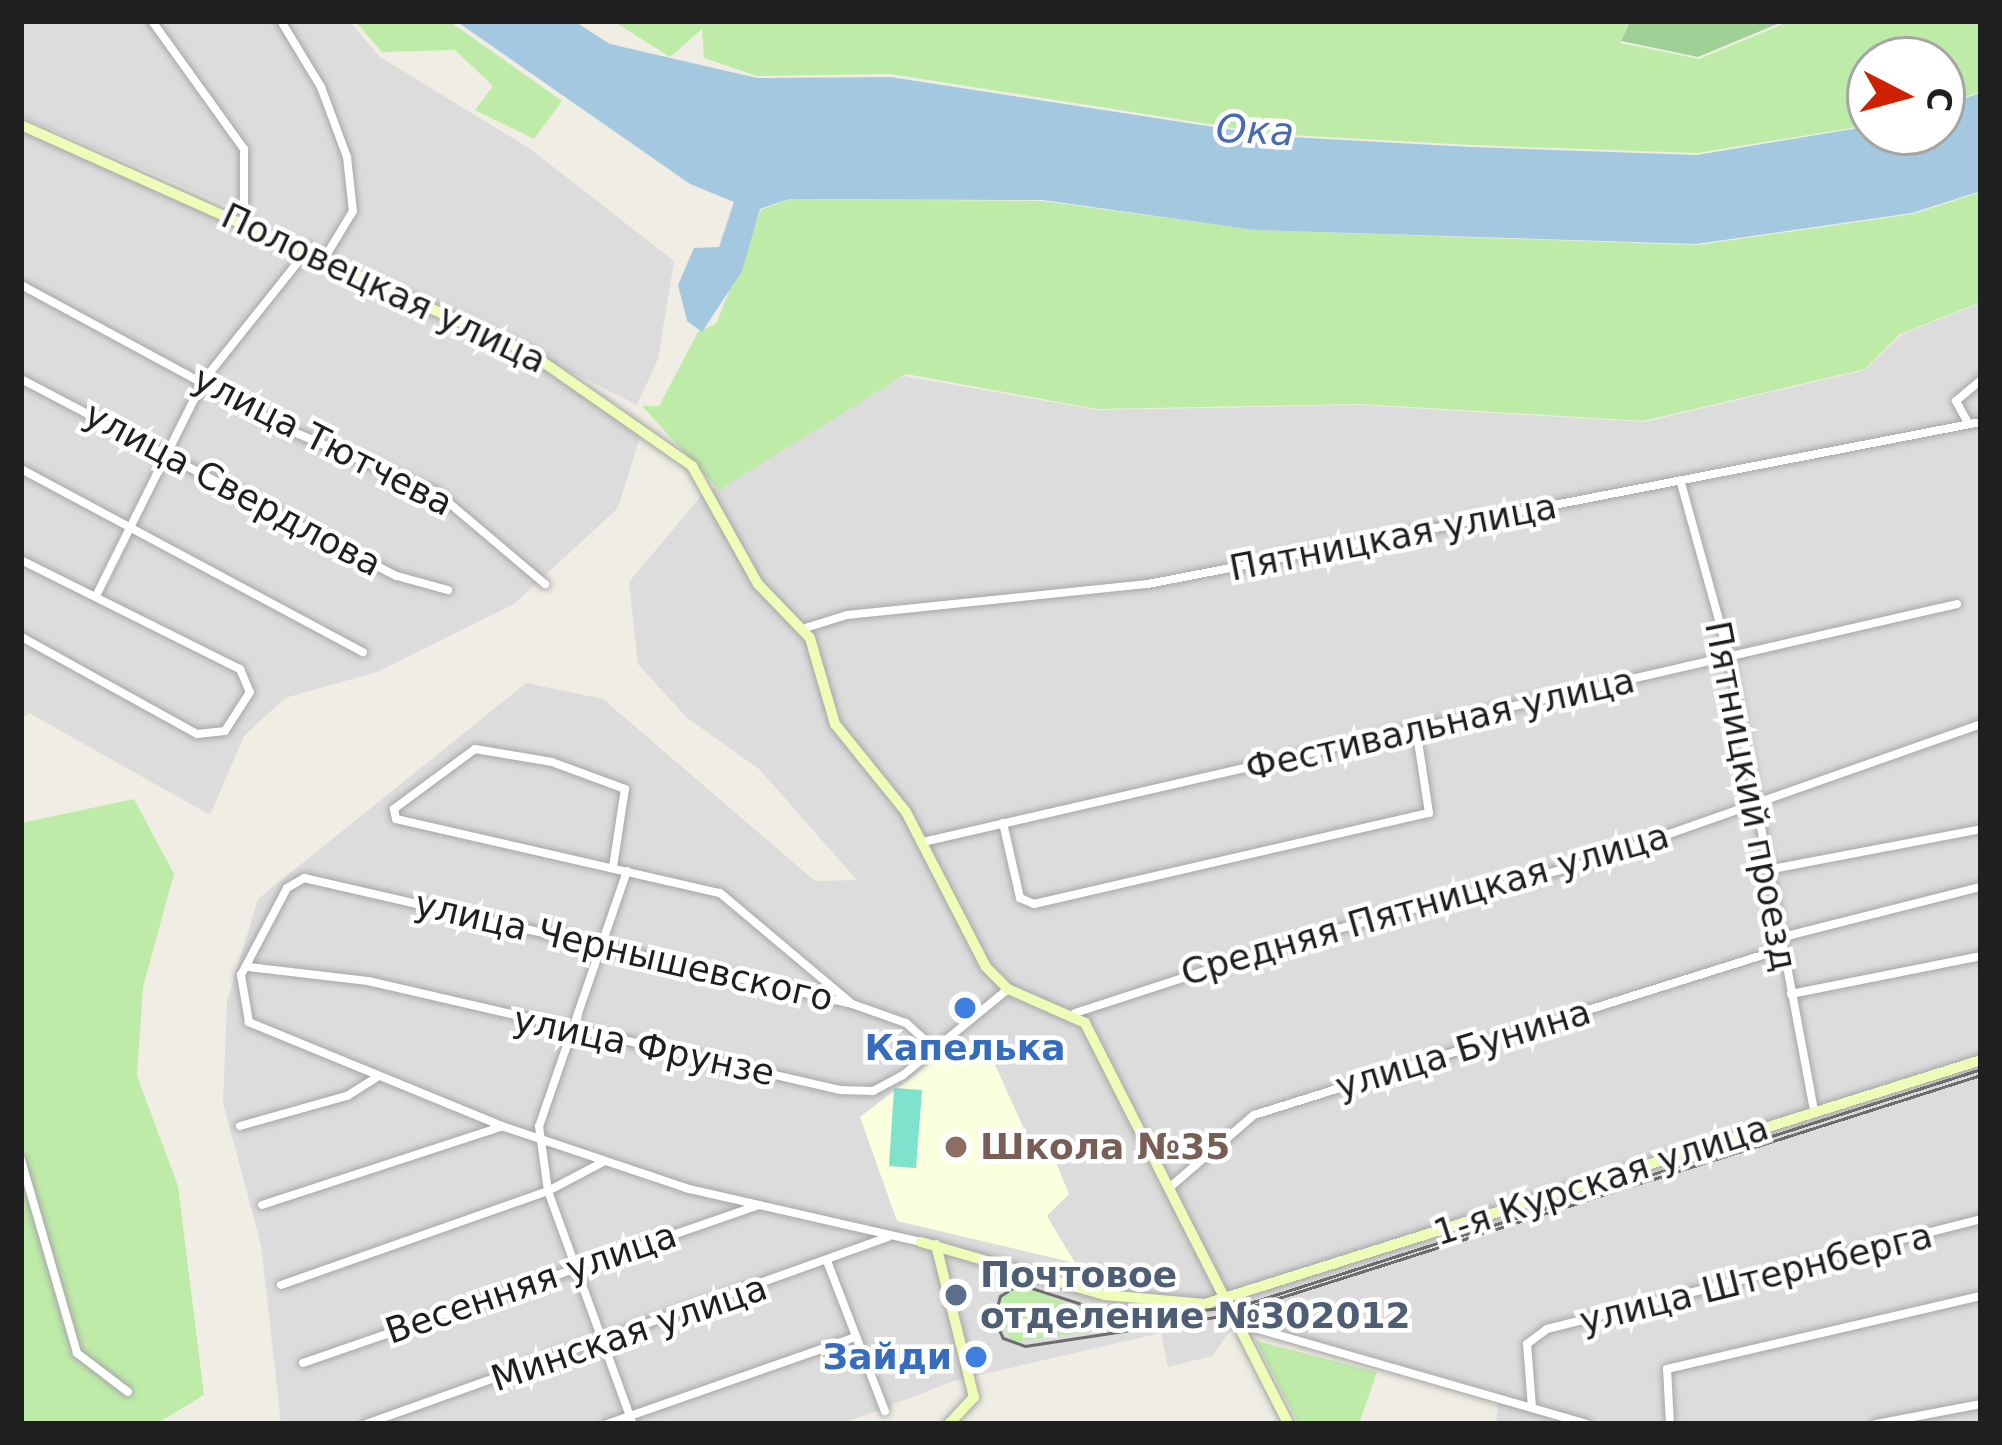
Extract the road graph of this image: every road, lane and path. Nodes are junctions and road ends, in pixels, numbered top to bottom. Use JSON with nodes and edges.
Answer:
{"nodes":[{"id":1,"x":152,"y":21,"type":"edge"},
{"id":2,"x":281,"y":21,"type":"edge"},
{"id":3,"x":21,"y":125,"type":"edge"},
{"id":4,"x":244,"y":221,"type":"junction"},
{"id":5,"x":310,"y":247,"type":"junction"},
{"id":6,"x":327,"y":254,"type":"junction"},
{"id":7,"x":21,"y":285,"type":"edge"},
{"id":8,"x":21,"y":379,"type":"edge"},
{"id":9,"x":1981,"y":380,"type":"edge"},
{"id":10,"x":203,"y":381,"type":"junction"},
{"id":11,"x":1967,"y":422,"type":"junction"},
{"id":12,"x":1981,"y":422,"type":"edge"},
{"id":13,"x":165,"y":451,"type":"junction"},
{"id":14,"x":21,"y":469,"type":"edge"},
{"id":15,"x":1681,"y":483,"type":"junction"},
{"id":16,"x":130,"y":524,"type":"junction"},
{"id":17,"x":21,"y":560,"type":"edge"},
{"id":18,"x":545,"y":584,"type":"dead end"},
{"id":19,"x":448,"y":590,"type":"dead end"},
{"id":20,"x":96,"y":596,"type":"junction"},
{"id":21,"x":1957,"y":604,"type":"dead end"},
{"id":22,"x":802,"y":629,"type":"junction"},
{"id":23,"x":21,"y":638,"type":"edge"},
{"id":24,"x":363,"y":652,"type":"dead end"},
{"id":25,"x":1729,"y":656,"type":"junction"},
{"id":26,"x":1981,"y":724,"type":"edge"},
{"id":27,"x":1416,"y":728,"type":"junction"},
{"id":28,"x":1759,"y":802,"type":"junction"},
{"id":29,"x":1003,"y":823,"type":"junction"},
{"id":30,"x":1981,"y":829,"type":"edge"},
{"id":31,"x":923,"y":842,"type":"junction"},
{"id":32,"x":613,"y":867,"type":"junction"},
{"id":33,"x":1767,"y":870,"type":"junction"},
{"id":34,"x":627,"y":871,"type":"junction"},
{"id":35,"x":1981,"y":887,"type":"edge"},
{"id":36,"x":1781,"y":944,"type":"junction"},
{"id":37,"x":600,"y":947,"type":"junction"},
{"id":38,"x":1981,"y":956,"type":"edge"},
{"id":39,"x":248,"y":967,"type":"junction"},
{"id":40,"x":1008,"y":989,"type":"junction"},
{"id":41,"x":1791,"y":994,"type":"junction"},
{"id":42,"x":852,"y":1004,"type":"junction"},
{"id":43,"x":1075,"y":1013,"type":"junction"},
{"id":44,"x":572,"y":1028,"type":"junction"},
{"id":45,"x":934,"y":1048,"type":"junction"},
{"id":46,"x":1981,"y":1060,"type":"edge"},
{"id":47,"x":377,"y":1077,"type":"junction"},
{"id":48,"x":1814,"y":1112,"type":"junction"},
{"id":49,"x":241,"y":1126,"type":"dead end"},
{"id":50,"x":502,"y":1126,"type":"junction"},
{"id":51,"x":541,"y":1137,"type":"junction"},
{"id":52,"x":21,"y":1160,"type":"edge"},
{"id":53,"x":604,"y":1161,"type":"junction"},
{"id":54,"x":1169,"y":1187,"type":"junction"},
{"id":55,"x":548,"y":1191,"type":"junction"},
{"id":56,"x":760,"y":1204,"type":"junction"},
{"id":57,"x":262,"y":1205,"type":"dead end"},
{"id":58,"x":1981,"y":1219,"type":"edge"},
{"id":59,"x":889,"y":1236,"type":"junction"},
{"id":60,"x":921,"y":1242,"type":"joint"},
{"id":61,"x":935,"y":1245,"type":"junction"},
{"id":62,"x":827,"y":1261,"type":"junction"},
{"id":63,"x":578,"y":1264,"type":"junction"},
{"id":64,"x":281,"y":1286,"type":"dead end"},
{"id":65,"x":1981,"y":1296,"type":"edge"},
{"id":66,"x":1222,"y":1300,"type":"junction"},
{"id":67,"x":1236,"y":1322,"type":"junction"},
{"id":68,"x":856,"y":1337,"type":"junction"},
{"id":69,"x":604,"y":1340,"type":"junction"},
{"id":70,"x":303,"y":1363,"type":"dead end"},
{"id":71,"x":128,"y":1392,"type":"dead end"},
{"id":72,"x":1981,"y":1404,"type":"edge"},
{"id":73,"x":1532,"y":1407,"type":"junction"},
{"id":74,"x":885,"y":1411,"type":"dead end"},
{"id":75,"x":631,"y":1420,"type":"edge"},
{"id":76,"x":367,"y":1424,"type":"edge"},
{"id":77,"x":607,"y":1424,"type":"edge"},
{"id":78,"x":949,"y":1424,"type":"edge"},
{"id":79,"x":1288,"y":1424,"type":"edge"},
{"id":80,"x":1586,"y":1424,"type":"edge"},
{"id":81,"x":1670,"y":1424,"type":"edge"},
{"id":82,"x":1876,"y":1424,"type":"edge"}],
"edges":[{"from":1,"to":4,"type":"street"},
{"from":2,"to":6,"type":"street"},
{"from":3,"to":4,"type":"street","name":"Половецкая улица"},
{"from":4,"to":5,"type":"street","name":"Половецкая улица"},
{"from":5,"to":6,"type":"street","name":"Половецкая улица"},
{"from":5,"to":10,"type":"street"},
{"from":6,"to":22,"type":"street","name":"Половецкая улица"},
{"from":7,"to":10,"type":"street","name":"улица Тютчева"},
{"from":8,"to":13,"type":"street","name":"улица Свердлова"},
{"from":9,"to":11,"type":"street"},
{"from":10,"to":13,"type":"street"},
{"from":10,"to":18,"type":"street","name":"улица Тютчева"},
{"from":11,"to":12,"type":"street","name":"Пятницкая улица"},
{"from":11,"to":15,"type":"street","name":"Пятницкая улица"},
{"from":13,"to":16,"type":"street"},
{"from":13,"to":19,"type":"street","name":"улица Свердлова"},
{"from":14,"to":16,"type":"street"},
{"from":15,"to":22,"type":"street","name":"Пятницкая улица"},
{"from":15,"to":25,"type":"street","name":"Пятницкий проезд"},
{"from":16,"to":20,"type":"street"},
{"from":16,"to":24,"type":"street"},
{"from":17,"to":20,"type":"street"},
{"from":20,"to":23,"type":"street"},
{"from":21,"to":25,"type":"street","name":"Фестивальная улица"},
{"from":22,"to":31,"type":"street"},
{"from":25,"to":27,"type":"street","name":"Фестивальная улица"},
{"from":25,"to":28,"type":"street","name":"Пятницкий проезд"},
{"from":26,"to":28,"type":"street","name":"Средняя Пятницкая улица"},
{"from":27,"to":29,"type":"street","name":"Фестивальная улица"},
{"from":27,"to":29,"type":"street"},
{"from":28,"to":33,"type":"street","name":"Пятницкий проезд"},
{"from":28,"to":43,"type":"street","name":"Средняя Пятницкая улица"},
{"from":29,"to":31,"type":"street","name":"Фестивальная улица"},
{"from":30,"to":33,"type":"street"},
{"from":31,"to":40,"type":"street"},
{"from":32,"to":32,"type":"street"},
{"from":32,"to":34,"type":"street"},
{"from":33,"to":36,"type":"street","name":"Пятницкий проезд"},
{"from":34,"to":37,"type":"street"},
{"from":34,"to":42,"type":"street"},
{"from":35,"to":36,"type":"street","name":"улица Бунина"},
{"from":36,"to":41,"type":"street","name":"Пятницкий проезд"},
{"from":36,"to":54,"type":"street","name":"улица Бунина"},
{"from":37,"to":39,"type":"street","name":"улица Чернышевского"},
{"from":37,"to":42,"type":"street","name":"улица Чернышевского"},
{"from":37,"to":44,"type":"street"},
{"from":38,"to":41,"type":"street"},
{"from":39,"to":44,"type":"street","name":"улица Фрунзе"},
{"from":39,"to":47,"type":"street"},
{"from":40,"to":43,"type":"street"},
{"from":40,"to":45,"type":"street","name":"улица Фрунзе"},
{"from":41,"to":48,"type":"street","name":"Пятницкий проезд"},
{"from":42,"to":45,"type":"street","name":"улица Чернышевского"},
{"from":43,"to":54,"type":"street"},
{"from":44,"to":45,"type":"street","name":"улица Фрунзе"},
{"from":44,"to":51,"type":"street"},
{"from":46,"to":48,"type":"street","name":"1-я Курская улица"},
{"from":47,"to":49,"type":"street"},
{"from":47,"to":50,"type":"street"},
{"from":48,"to":66,"type":"street","name":"1-я Курская улица"},
{"from":50,"to":51,"type":"street"},
{"from":50,"to":57,"type":"street"},
{"from":51,"to":53,"type":"street"},
{"from":51,"to":55,"type":"street"},
{"from":52,"to":71,"type":"street"},
{"from":53,"to":55,"type":"street"},
{"from":53,"to":56,"type":"street"},
{"from":54,"to":66,"type":"street"},
{"from":55,"to":63,"type":"street"},
{"from":55,"to":64,"type":"street"},
{"from":56,"to":59,"type":"street"},
{"from":56,"to":63,"type":"street","name":"Весенняя улица"},
{"from":58,"to":73,"type":"street","name":"улица Штернберга"},
{"from":59,"to":60,"type":"street"},
{"from":59,"to":62,"type":"street","name":"Минская улица"},
{"from":60,"to":61,"type":"street","name":"1-я Курская улица"},
{"from":61,"to":66,"type":"street","name":"1-я Курская улица"},
{"from":61,"to":78,"type":"street"},
{"from":62,"to":68,"type":"street"},
{"from":62,"to":69,"type":"street","name":"Минская улица"},
{"from":63,"to":69,"type":"street"},
{"from":63,"to":70,"type":"street","name":"Весенняя улица"},
{"from":65,"to":81,"type":"street"},
{"from":66,"to":67,"type":"street"},
{"from":67,"to":73,"type":"street"},
{"from":67,"to":79,"type":"street"},
{"from":68,"to":74,"type":"street"},
{"from":68,"to":75,"type":"street"},
{"from":69,"to":75,"type":"street"},
{"from":69,"to":76,"type":"street","name":"Минская улица"},
{"from":72,"to":82,"type":"street"},
{"from":73,"to":80,"type":"street"},
{"from":75,"to":77,"type":"street"}]}
